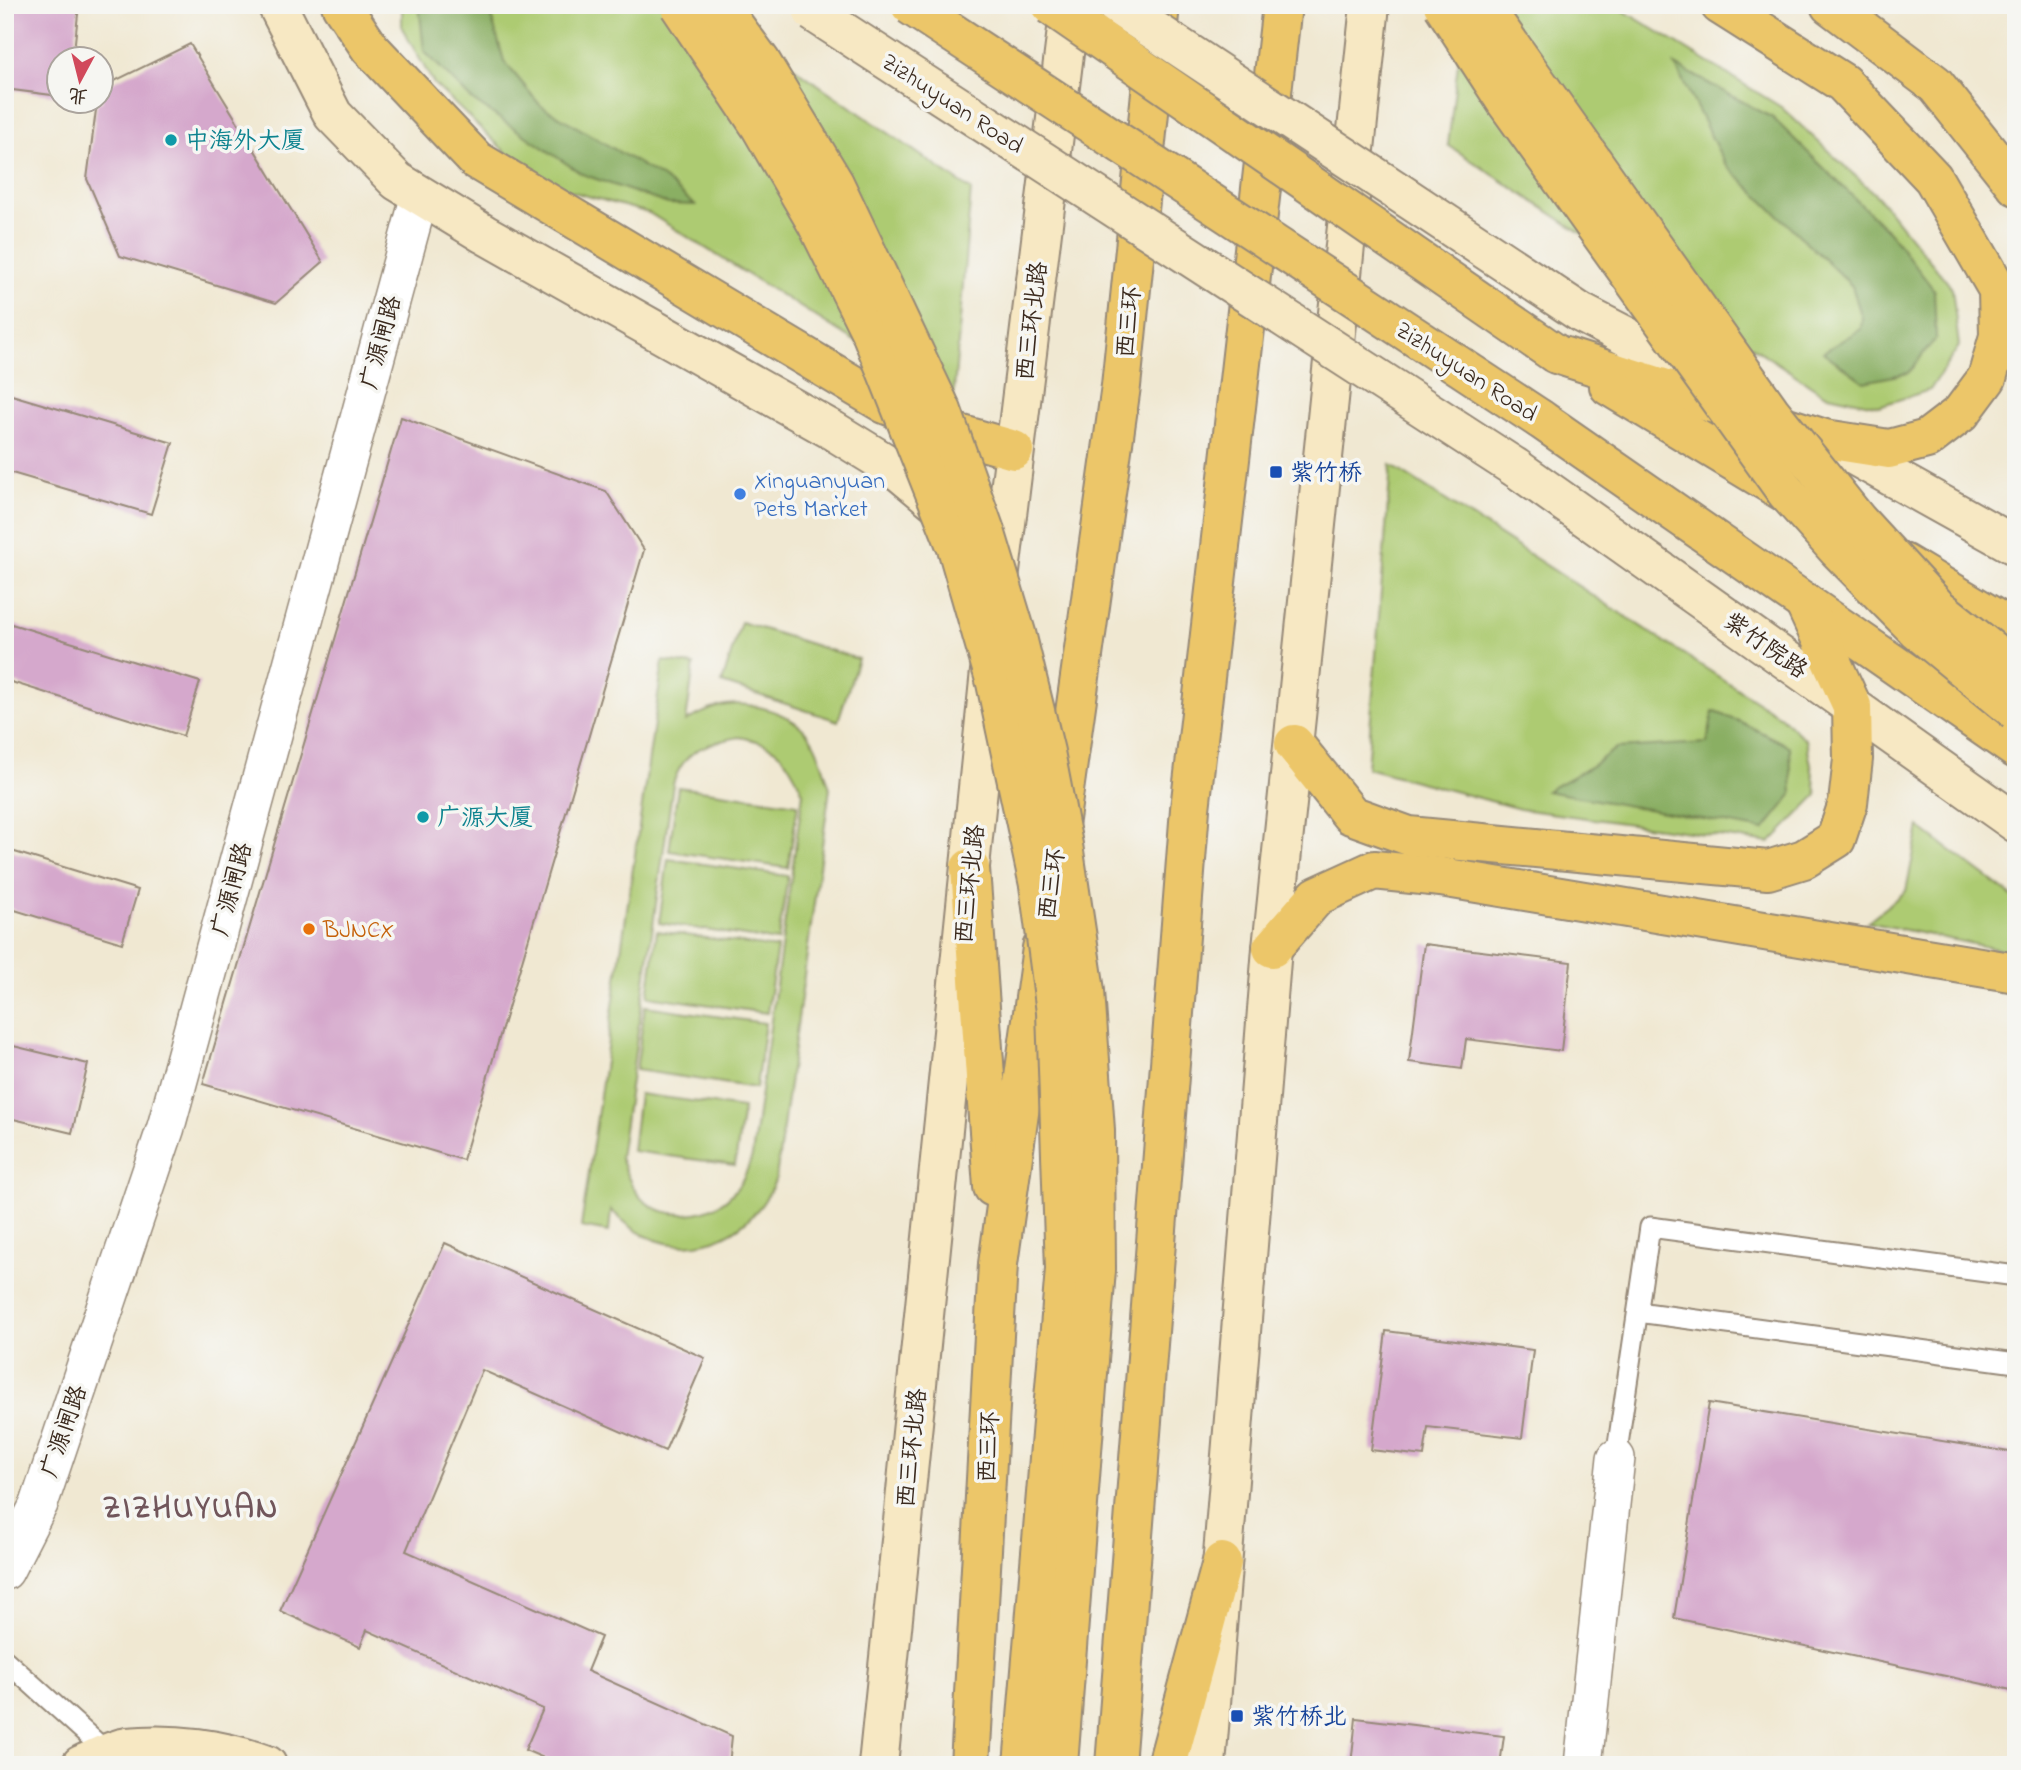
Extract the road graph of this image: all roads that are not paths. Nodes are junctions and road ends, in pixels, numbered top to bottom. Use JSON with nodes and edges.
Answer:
{"nodes":[{"id":1,"x":277,"y":5,"type":"edge"},
{"id":2,"x":341,"y":5,"type":"edge"},
{"id":3,"x":679,"y":5,"type":"edge"},
{"id":4,"x":719,"y":5,"type":"edge"},
{"id":5,"x":909,"y":5,"type":"edge"},
{"id":6,"x":1050,"y":5,"type":"edge"},
{"id":7,"x":1070,"y":5,"type":"edge"},
{"id":8,"x":1116,"y":5,"type":"edge"},
{"id":9,"x":1160,"y":5,"type":"edge"},
{"id":10,"x":1282,"y":5,"type":"edge"},
{"id":11,"x":1370,"y":5,"type":"edge"},
{"id":12,"x":1443,"y":5,"type":"edge"},
{"id":13,"x":1482,"y":5,"type":"edge"},
{"id":14,"x":1720,"y":5,"type":"edge"},
{"id":15,"x":1830,"y":5,"type":"edge"},
{"id":16,"x":807,"y":9,"type":"edge"},
{"id":17,"x":2016,"y":186,"type":"edge"},
{"id":18,"x":420,"y":195,"type":"junction"},
{"id":19,"x":1556,"y":354,"type":"junction"},
{"id":20,"x":1825,"y":439,"type":"junction"},
{"id":21,"x":1014,"y":450,"type":"junction"},
{"id":22,"x":1516,"y":468,"type":"joint"},
{"id":23,"x":2016,"y":546,"type":"edge"},
{"id":24,"x":1000,"y":566,"type":"junction"},
{"id":25,"x":1804,"y":602,"type":"junction"},
{"id":26,"x":2016,"y":631,"type":"edge"},
{"id":27,"x":2016,"y":670,"type":"edge"},
{"id":28,"x":1852,"y":706,"type":"junction"},
{"id":29,"x":2016,"y":711,"type":"edge"},
{"id":30,"x":1294,"y":744,"type":"junction"},
{"id":31,"x":2016,"y":749,"type":"edge"},
{"id":32,"x":2016,"y":823,"type":"edge"},
{"id":33,"x":970,"y":868,"type":"junction"},
{"id":34,"x":1272,"y":948,"type":"junction"},
{"id":35,"x":2016,"y":973,"type":"edge"},
{"id":36,"x":998,"y":1264,"type":"junction"},
{"id":37,"x":1081,"y":1269,"type":"junction"},
{"id":38,"x":2016,"y":1276,"type":"edge"},
{"id":39,"x":1638,"y":1312,"type":"junction"},
{"id":40,"x":2016,"y":1363,"type":"edge"},
{"id":41,"x":1616,"y":1458,"type":"joint"},
{"id":42,"x":1222,"y":1562,"type":"junction"},
{"id":43,"x":5,"y":1571,"type":"edge"},
{"id":44,"x":5,"y":1660,"type":"edge"},
{"id":45,"x":95,"y":1759,"type":"edge"},
{"id":46,"x":267,"y":1765,"type":"edge"},
{"id":47,"x":878,"y":1765,"type":"edge"},
{"id":48,"x":970,"y":1765,"type":"edge"},
{"id":49,"x":1023,"y":1765,"type":"edge"},
{"id":50,"x":1058,"y":1765,"type":"edge"},
{"id":51,"x":1115,"y":1765,"type":"edge"},
{"id":52,"x":1167,"y":1765,"type":"edge"},
{"id":53,"x":1206,"y":1765,"type":"edge"},
{"id":54,"x":1583,"y":1765,"type":"edge"}],
"edges":[{"from":1,"to":18,"type":"street"},
{"from":2,"to":21,"type":"highway"},
{"from":3,"to":37,"type":"highway","bridge":true},
{"from":4,"to":37,"type":"highway","bridge":true},
{"from":5,"to":25,"type":"highway","name":"Zizhuyuan Road","bridge":true},
{"from":6,"to":19,"type":"highway","bridge":true},
{"from":7,"to":21,"type":"street","name":"西三环北路"},
{"from":8,"to":20,"type":"street","bridge":true},
{"from":9,"to":36,"type":"highway","name":"西三环"},
{"from":10,"to":51,"type":"highway"},
{"from":11,"to":30,"type":"street"},
{"from":12,"to":29,"type":"highway","bridge":true},
{"from":13,"to":27,"type":"highway","bridge":true},
{"from":14,"to":20,"type":"highway"},
{"from":15,"to":17,"type":"highway"},
{"from":16,"to":22,"type":"street","name":"Zizhuyuan Road","bridge":true},
{"from":18,"to":24,"type":"street"},
{"from":18,"to":43,"type":"street","name":"广源闸路"},
{"from":19,"to":20,"type":"highway"},
{"from":19,"to":26,"type":"highway"},
{"from":20,"to":23,"type":"street"},
{"from":21,"to":24,"type":"street","name":"西三环北路"},
{"from":22,"to":28,"type":"street","name":"紫竹院路"},
{"from":24,"to":33,"type":"street","name":"西三环北路"},
{"from":25,"to":28,"type":"highway"},
{"from":25,"to":31,"type":"highway","name":"Zizhuyuan Road"},
{"from":28,"to":30,"type":"highway"},
{"from":28,"to":32,"type":"street","name":"紫竹院路"},
{"from":30,"to":34,"type":"street"},
{"from":33,"to":36,"type":"highway"},
{"from":33,"to":47,"type":"street","name":"西三环北路"},
{"from":34,"to":35,"type":"highway"},
{"from":34,"to":42,"type":"street"},
{"from":36,"to":48,"type":"highway","name":"西三环"},
{"from":37,"to":49,"type":"highway"},
{"from":37,"to":50,"type":"highway"},
{"from":38,"to":39,"type":"lane"},
{"from":39,"to":40,"type":"lane"},
{"from":39,"to":41,"type":"lane"},
{"from":41,"to":54,"type":"street"},
{"from":42,"to":52,"type":"highway"},
{"from":42,"to":53,"type":"street"},
{"from":44,"to":45,"type":"lane"},
{"from":45,"to":46,"type":"street"}]}
